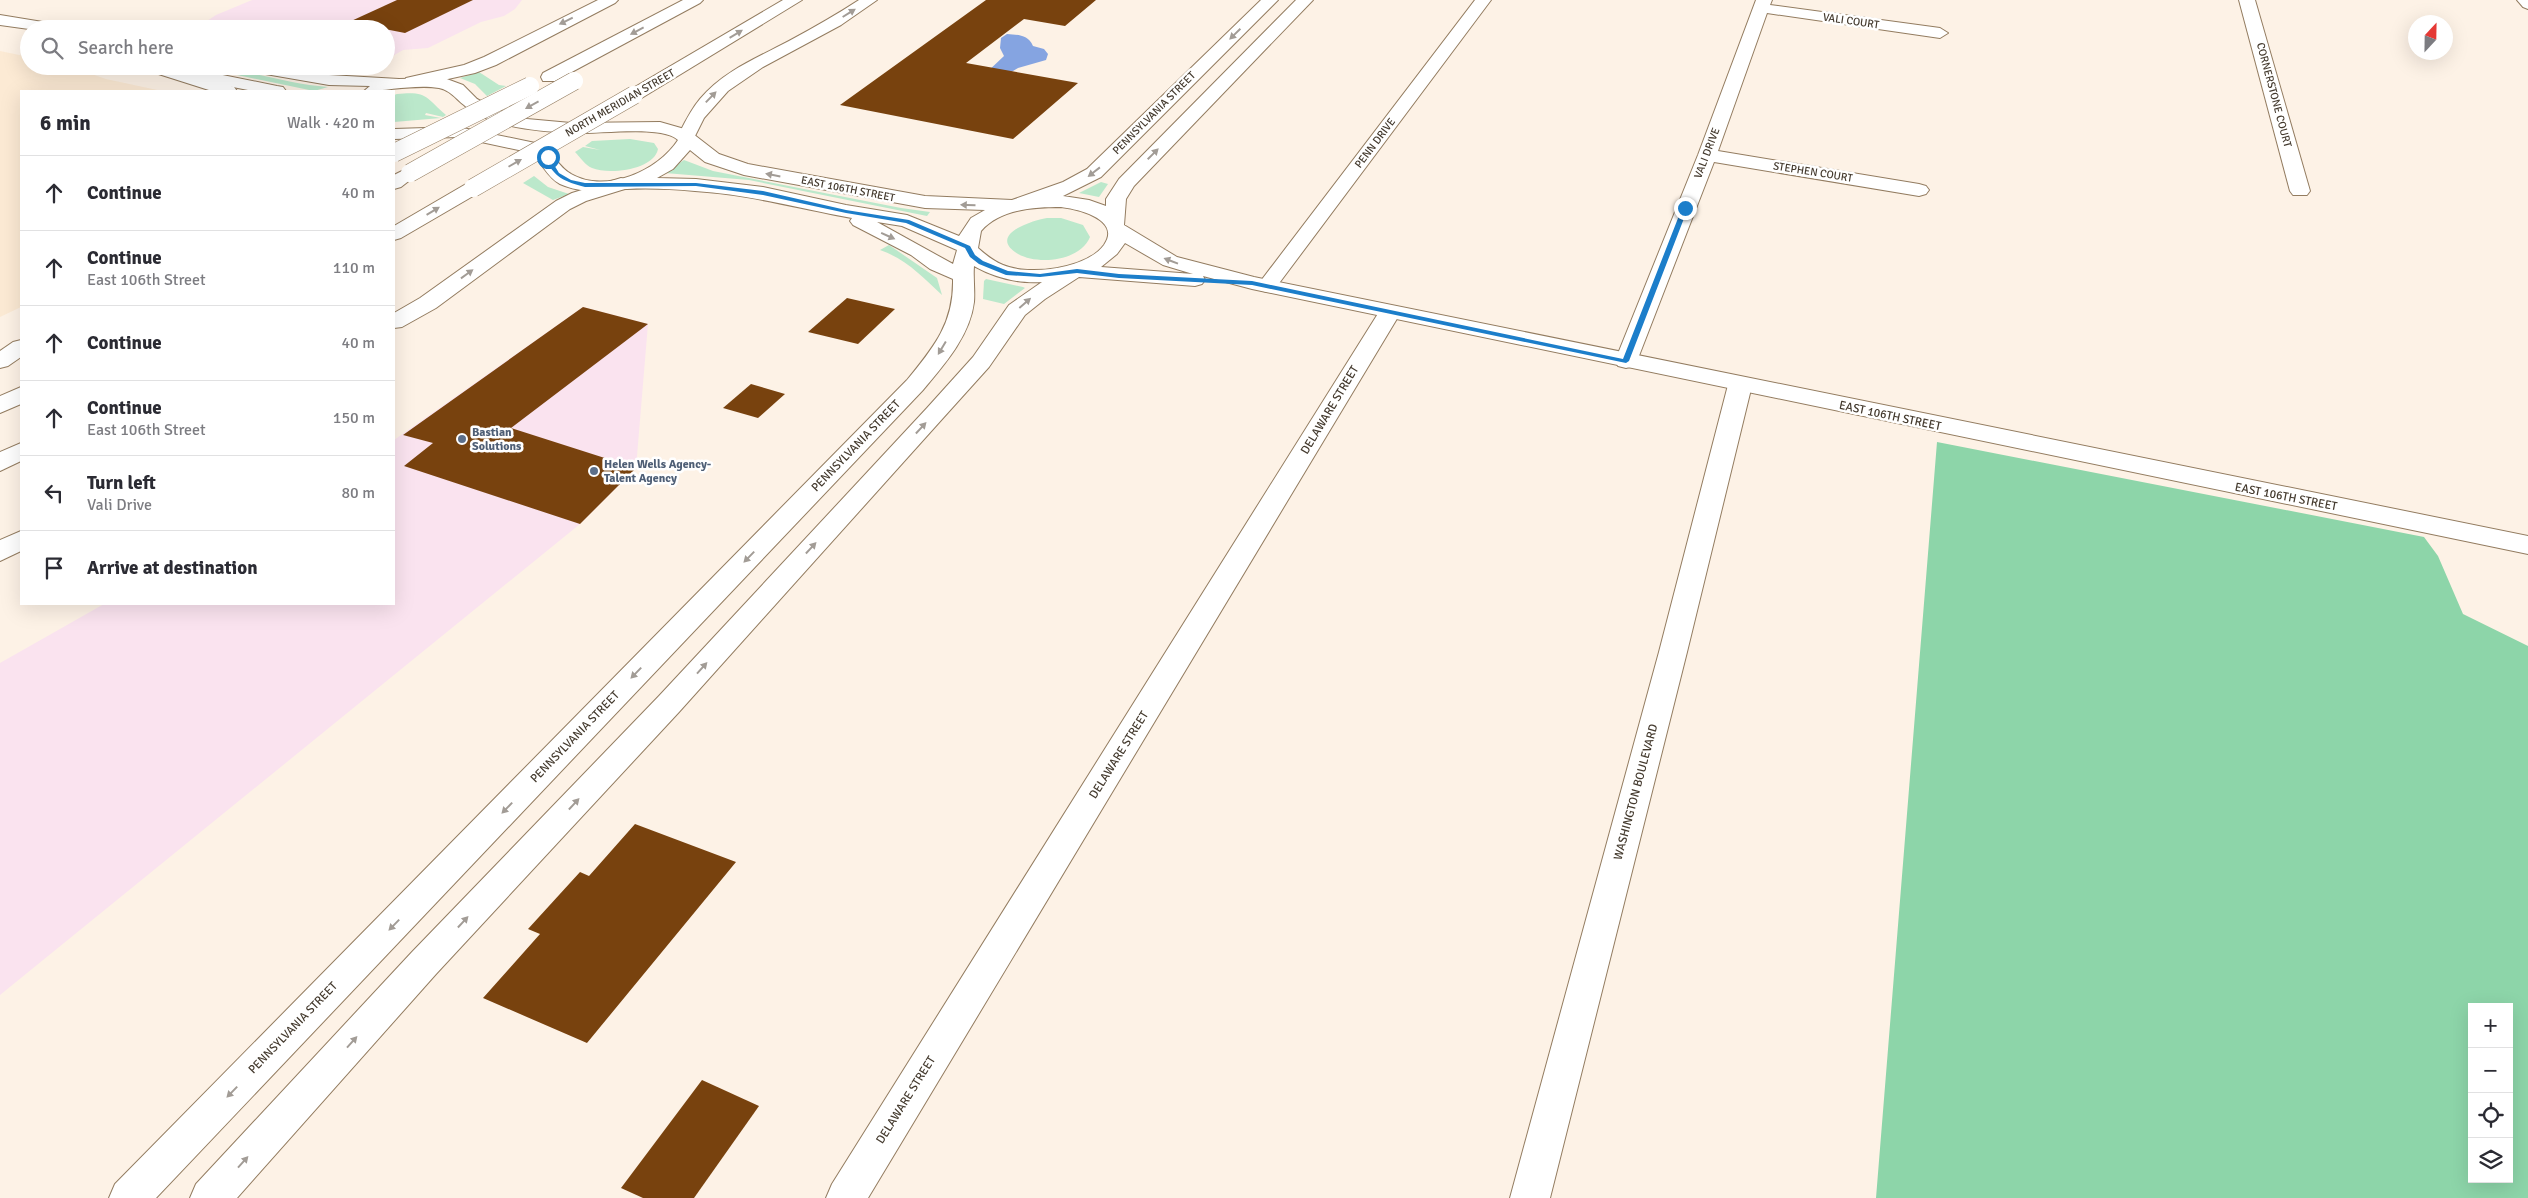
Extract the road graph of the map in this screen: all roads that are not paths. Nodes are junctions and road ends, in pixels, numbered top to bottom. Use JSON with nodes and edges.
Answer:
{"nodes":[{"id":1,"x":610,"y":0,"type":"edge"},
{"id":2,"x":695,"y":0,"type":"edge"},
{"id":3,"x":794,"y":0,"type":"edge"},
{"id":4,"x":870,"y":0,"type":"edge"},
{"id":5,"x":1270,"y":0,"type":"edge"},
{"id":6,"x":1305,"y":0,"type":"edge"},
{"id":7,"x":1483,"y":0,"type":"edge"},
{"id":8,"x":2247,"y":0,"type":"edge"},
{"id":9,"x":2525,"y":0,"type":"edge"},
{"id":10,"x":712,"y":3,"type":"dead end"},
{"id":11,"x":1762,"y":4,"type":"edge"},
{"id":12,"x":2528,"y":4,"type":"edge"},
{"id":13,"x":0,"y":20,"type":"edge"},
{"id":14,"x":20,"y":23,"type":"edge"},
{"id":15,"x":1940,"y":33,"type":"dead end"},
{"id":16,"x":180,"y":75,"type":"edge"},
{"id":17,"x":198,"y":75,"type":"edge"},
{"id":18,"x":300,"y":75,"type":"edge"},
{"id":19,"x":409,"y":82,"type":"junction"},
{"id":20,"x":225,"y":90,"type":"edge"},
{"id":21,"x":272,"y":90,"type":"edge"},
{"id":22,"x":376,"y":90,"type":"edge"},
{"id":23,"x":395,"y":134,"type":"edge"},
{"id":24,"x":686,"y":139,"type":"junction"},
{"id":25,"x":395,"y":153,"type":"edge"},
{"id":26,"x":1707,"y":155,"type":"junction"},
{"id":27,"x":395,"y":182,"type":"edge"},
{"id":28,"x":623,"y":184,"type":"junction"},
{"id":29,"x":1919,"y":190,"type":"dead end"},
{"id":30,"x":2300,"y":191,"type":"dead end"},
{"id":31,"x":1020,"y":204,"type":"junction"},
{"id":32,"x":846,"y":212,"type":"junction"},
{"id":33,"x":1115,"y":226,"type":"junction"},
{"id":34,"x":395,"y":233,"type":"edge"},
{"id":35,"x":966,"y":257,"type":"junction"},
{"id":36,"x":1075,"y":272,"type":"junction"},
{"id":37,"x":1260,"y":285,"type":"junction"},
{"id":38,"x":1390,"y":312,"type":"junction"},
{"id":39,"x":395,"y":321,"type":"edge"},
{"id":40,"x":20,"y":328,"type":"edge"},
{"id":41,"x":0,"y":338,"type":"edge"},
{"id":42,"x":20,"y":348,"type":"edge"},
{"id":43,"x":0,"y":361,"type":"edge"},
{"id":44,"x":1626,"y":361,"type":"junction"},
{"id":45,"x":1740,"y":385,"type":"junction"},
{"id":46,"x":20,"y":395,"type":"edge"},
{"id":47,"x":0,"y":406,"type":"edge"},
{"id":48,"x":20,"y":451,"type":"edge"},
{"id":49,"x":0,"y":462,"type":"edge"},
{"id":50,"x":20,"y":541,"type":"edge"},
{"id":51,"x":2528,"y":546,"type":"edge"},
{"id":52,"x":0,"y":552,"type":"edge"},
{"id":53,"x":129,"y":1198,"type":"edge"},
{"id":54,"x":210,"y":1198,"type":"edge"},
{"id":55,"x":846,"y":1198,"type":"edge"},
{"id":56,"x":1530,"y":1198,"type":"edge"}],
"edges":[{"from":1,"to":19,"type":"main road","one_way":true},
{"from":2,"to":25,"type":"main road","one_way":true,"bridge":true},
{"from":34,"to":3,"type":"main road","name":"NORTH MERIDIAN STREET","one_way":true,"bridge":true},
{"from":24,"to":4,"type":"main road","one_way":true},
{"from":5,"to":31,"type":"main road","name":"PENNSYLVANIA STREET","one_way":true},
{"from":33,"to":6,"type":"main road","one_way":true},
{"from":7,"to":37,"type":"main road","name":"PENN DRIVE"},
{"from":8,"to":30,"type":"main road","name":"CORNERSTONE COURT"},
{"from":9,"to":12,"type":"main road"},
{"from":10,"to":27,"type":"main road","one_way":true,"bridge":true},
{"from":11,"to":15,"type":"main road","name":"VALI COURT"},
{"from":11,"to":26,"type":"main road","name":"VALI DRIVE"},
{"from":13,"to":14,"type":"main road"},
{"from":16,"to":20,"type":"main road"},
{"from":17,"to":21,"type":"main road"},
{"from":18,"to":19,"type":"main road"},
{"from":19,"to":22,"type":"main road"},
{"from":19,"to":24,"type":"main road","name":"EAST 106TH STREET"},
{"from":23,"to":28,"type":"main road"},
{"from":24,"to":28,"type":"main road"},
{"from":31,"to":24,"type":"main road","name":"EAST 106TH STREET","one_way":true},
{"from":26,"to":29,"type":"main road","name":"STEPHEN COURT"},
{"from":26,"to":44,"type":"main road","name":"VALI DRIVE"},
{"from":28,"to":32,"type":"main road","name":"EAST 106TH STREET"},
{"from":39,"to":28,"type":"main road","one_way":true},
{"from":31,"to":33,"type":"main road","name":"EAST 106TH STREET"},
{"from":31,"to":35,"type":"main road","name":"PENNSYLVANIA STREET"},
{"from":32,"to":35,"type":"main road","name":"EAST 106TH STREET"},
{"from":32,"to":35,"type":"main road","one_way":true},
{"from":33,"to":36,"type":"main road"},
{"from":37,"to":33,"type":"main road","name":"EAST 106TH STREET","one_way":true},
{"from":35,"to":36,"type":"main road"},
{"from":35,"to":53,"type":"main road","name":"PENNSYLVANIA STREET","one_way":true},
{"from":36,"to":37,"type":"main road","name":"EAST 106TH STREET"},
{"from":54,"to":36,"type":"main road","one_way":true},
{"from":37,"to":38,"type":"main road","name":"EAST 106TH STREET"},
{"from":38,"to":44,"type":"main road","name":"EAST 106TH STREET"},
{"from":38,"to":55,"type":"main road","name":"DELAWARE STREET"},
{"from":40,"to":41,"type":"main road"},
{"from":42,"to":43,"type":"main road"},
{"from":44,"to":45,"type":"main road","name":"EAST 106TH STREET"},
{"from":45,"to":51,"type":"main road","name":"EAST 106TH STREET"},
{"from":45,"to":56,"type":"main road","name":"WASHINGTON BOULEVARD"},
{"from":46,"to":47,"type":"main road"},
{"from":48,"to":49,"type":"main road"},
{"from":50,"to":52,"type":"main road"}]}
